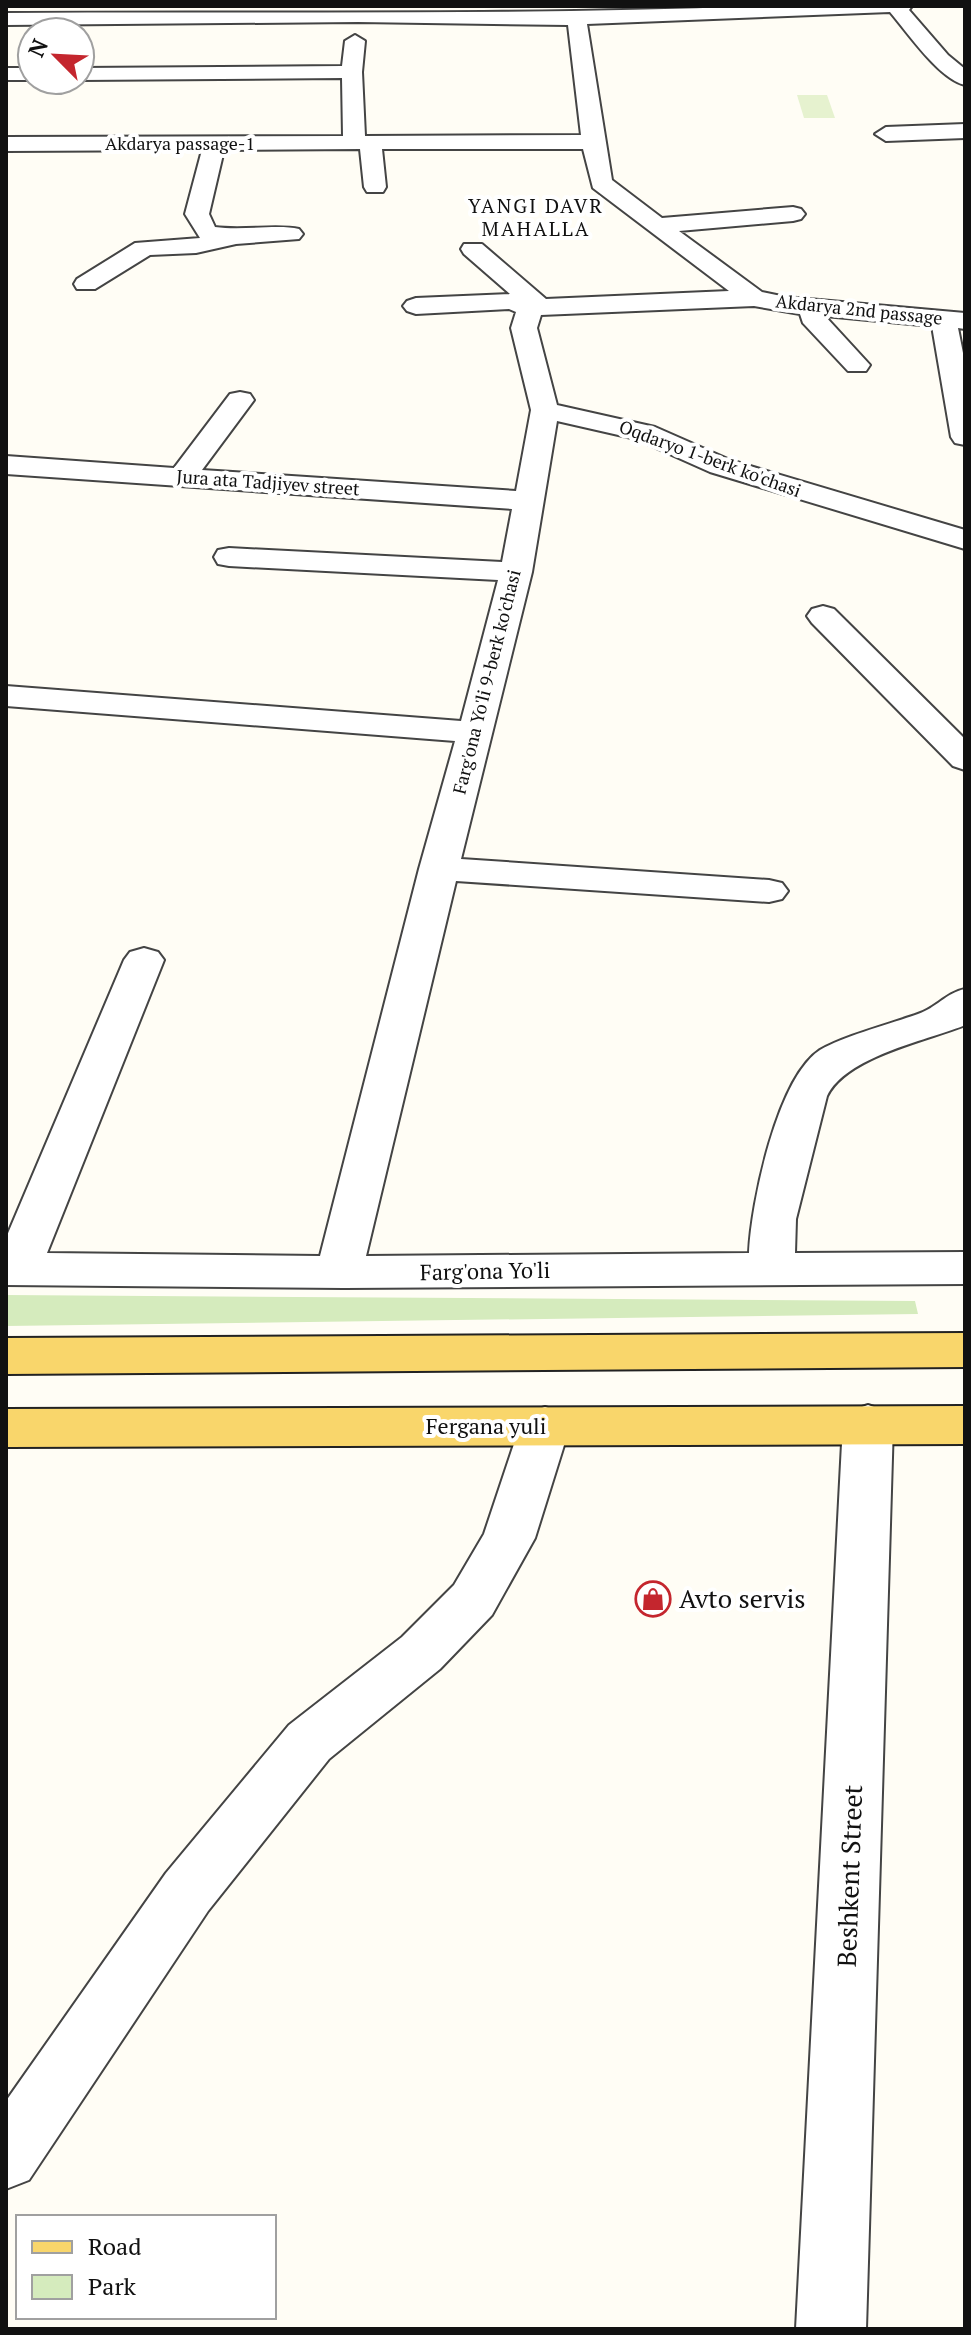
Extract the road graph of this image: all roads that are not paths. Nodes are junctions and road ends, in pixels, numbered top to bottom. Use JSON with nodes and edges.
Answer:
{"nodes":[{"id":1,"x":407,"y":6,"type":"edge"},
{"id":2,"x":895,"y":6,"type":"edge"},
{"id":3,"x":903,"y":6,"type":"edge"},
{"id":4,"x":804,"y":8,"type":"edge"},
{"id":5,"x":714,"y":10,"type":"edge"},
{"id":6,"x":486,"y":12,"type":"edge"},
{"id":7,"x":358,"y":16,"type":"junction"},
{"id":8,"x":446,"y":18,"type":"junction"},
{"id":9,"x":6,"y":19,"type":"edge"},
{"id":10,"x":577,"y":19,"type":"junction"},
{"id":11,"x":965,"y":57,"type":"edge"},
{"id":12,"x":941,"y":59,"type":"junction"},
{"id":13,"x":352,"y":72,"type":"junction"},
{"id":14,"x":96,"y":74,"type":"edge"},
{"id":15,"x":965,"y":79,"type":"edge"},
{"id":16,"x":965,"y":131,"type":"edge"},
{"id":17,"x":886,"y":134,"type":"dead end"},
{"id":18,"x":593,"y":142,"type":"junction"},
{"id":19,"x":362,"y":143,"type":"junction"},
{"id":20,"x":6,"y":144,"type":"edge"},
{"id":21,"x":214,"y":144,"type":"junction"},
{"id":22,"x":375,"y":187,"type":"dead end"},
{"id":23,"x":793,"y":214,"type":"dead end"},
{"id":24,"x":661,"y":225,"type":"junction"},
{"id":25,"x":291,"y":234,"type":"dead end"},
{"id":26,"x":230,"y":238,"type":"junction"},
{"id":27,"x":473,"y":249,"type":"dead end"},
{"id":28,"x":86,"y":284,"type":"dead end"},
{"id":29,"x":754,"y":298,"type":"junction"},
{"id":30,"x":416,"y":306,"type":"dead end"},
{"id":31,"x":534,"y":308,"type":"junction"},
{"id":32,"x":815,"y":308,"type":"junction"},
{"id":33,"x":955,"y":320,"type":"edge"},
{"id":34,"x":857,"y":365,"type":"dead end"},
{"id":35,"x":240,"y":400,"type":"dead end"},
{"id":36,"x":545,"y":410,"type":"junction"},
{"id":37,"x":965,"y":437,"type":"edge"},
{"id":38,"x":15,"y":474,"type":"edge"},
{"id":39,"x":182,"y":477,"type":"junction"},
{"id":40,"x":529,"y":501,"type":"junction"},
{"id":41,"x":965,"y":540,"type":"edge"},
{"id":42,"x":229,"y":557,"type":"dead end"},
{"id":43,"x":516,"y":572,"type":"junction"},
{"id":44,"x":823,"y":616,"type":"dead end"},
{"id":45,"x":6,"y":696,"type":"edge"},
{"id":46,"x":474,"y":732,"type":"junction"},
{"id":47,"x":965,"y":759,"type":"edge"},
{"id":48,"x":438,"y":869,"type":"junction"},
{"id":49,"x":769,"y":891,"type":"dead end"},
{"id":50,"x":144,"y":960,"type":"dead end"},
{"id":51,"x":965,"y":1001,"type":"edge"},
{"id":52,"x":772,"y":1267,"type":"junction"},
{"id":53,"x":965,"y":1268,"type":"edge"},
{"id":54,"x":13,"y":1269,"type":"edge"},
{"id":55,"x":344,"y":1272,"type":"junction"},
{"id":56,"x":965,"y":1350,"type":"edge"},
{"id":57,"x":6,"y":1356,"type":"edge"},
{"id":58,"x":868,"y":1424,"type":"junction"},
{"id":59,"x":965,"y":1425,"type":"edge"},
{"id":60,"x":545,"y":1426,"type":"junction"},
{"id":61,"x":6,"y":1428,"type":"edge"},
{"id":62,"x":6,"y":2157,"type":"edge"},
{"id":63,"x":831,"y":2329,"type":"edge"}],
"edges":[{"from":1,"to":8,"type":"street"},
{"from":2,"to":3,"type":"street"},
{"from":2,"to":4,"type":"street"},
{"from":2,"to":12,"type":"street"},
{"from":4,"to":5,"type":"street"},
{"from":5,"to":10,"type":"street"},
{"from":6,"to":8,"type":"street"},
{"from":6,"to":10,"type":"street"},
{"from":7,"to":8,"type":"street"},
{"from":7,"to":9,"type":"street"},
{"from":7,"to":13,"type":"street"},
{"from":10,"to":18,"type":"street"},
{"from":11,"to":12,"type":"street"},
{"from":12,"to":15,"type":"street"},
{"from":13,"to":14,"type":"street"},
{"from":13,"to":19,"type":"street"},
{"from":16,"to":17,"type":"street"},
{"from":18,"to":19,"type":"street","name":"Akdarya passage-1"},
{"from":18,"to":24,"type":"street"},
{"from":19,"to":21,"type":"street","name":"Akdarya passage-1"},
{"from":19,"to":22,"type":"street"},
{"from":20,"to":21,"type":"street","name":"Akdarya passage-1"},
{"from":21,"to":26,"type":"street"},
{"from":23,"to":24,"type":"street"},
{"from":24,"to":29,"type":"street"},
{"from":25,"to":26,"type":"street"},
{"from":26,"to":28,"type":"street"},
{"from":27,"to":31,"type":"street"},
{"from":29,"to":31,"type":"street"},
{"from":29,"to":32,"type":"street","name":"Akdarya 2nd passage"},
{"from":30,"to":31,"type":"street"},
{"from":31,"to":36,"type":"street","name":"Farg'ona Yo'li 9-berk ko'chasi"},
{"from":32,"to":33,"type":"street","name":"Akdarya 2nd passage"},
{"from":32,"to":34,"type":"street"},
{"from":33,"to":37,"type":"street"},
{"from":35,"to":39,"type":"street"},
{"from":36,"to":40,"type":"street","name":"Farg'ona Yo'li 9-berk ko'chasi"},
{"from":36,"to":41,"type":"street","name":"Oqdaryo 1-berk ko'chasi"},
{"from":38,"to":39,"type":"street","name":"Jura аta Tadjiyev street"},
{"from":39,"to":40,"type":"street","name":"Jura аta Tadjiyev street"},
{"from":40,"to":43,"type":"street","name":"Farg'ona Yo'li 9-berk ko'chasi"},
{"from":42,"to":43,"type":"street"},
{"from":43,"to":46,"type":"street","name":"Farg'ona Yo'li 9-berk ko'chasi"},
{"from":44,"to":47,"type":"street"},
{"from":45,"to":46,"type":"street"},
{"from":46,"to":48,"type":"street","name":"Farg'ona Yo'li 9-berk ko'chasi"},
{"from":48,"to":49,"type":"street"},
{"from":48,"to":55,"type":"street","name":"Farg'ona Yo'li 9-berk ko'chasi"},
{"from":50,"to":54,"type":"street"},
{"from":51,"to":52,"type":"street"},
{"from":52,"to":53,"type":"street","name":"Farg'ona Yo'li"},
{"from":52,"to":55,"type":"street","name":"Farg'ona Yo'li"},
{"from":54,"to":55,"type":"street","name":"Farg'ona Yo'li"},
{"from":56,"to":57,"type":"main road"},
{"from":58,"to":59,"type":"main road","name":"Fergana yuli"},
{"from":58,"to":60,"type":"main road","name":"Fergana yuli"},
{"from":58,"to":63,"type":"street","name":"Beshkent Street"},
{"from":60,"to":61,"type":"main road","name":"Fergana yuli"},
{"from":60,"to":62,"type":"street"}]}
